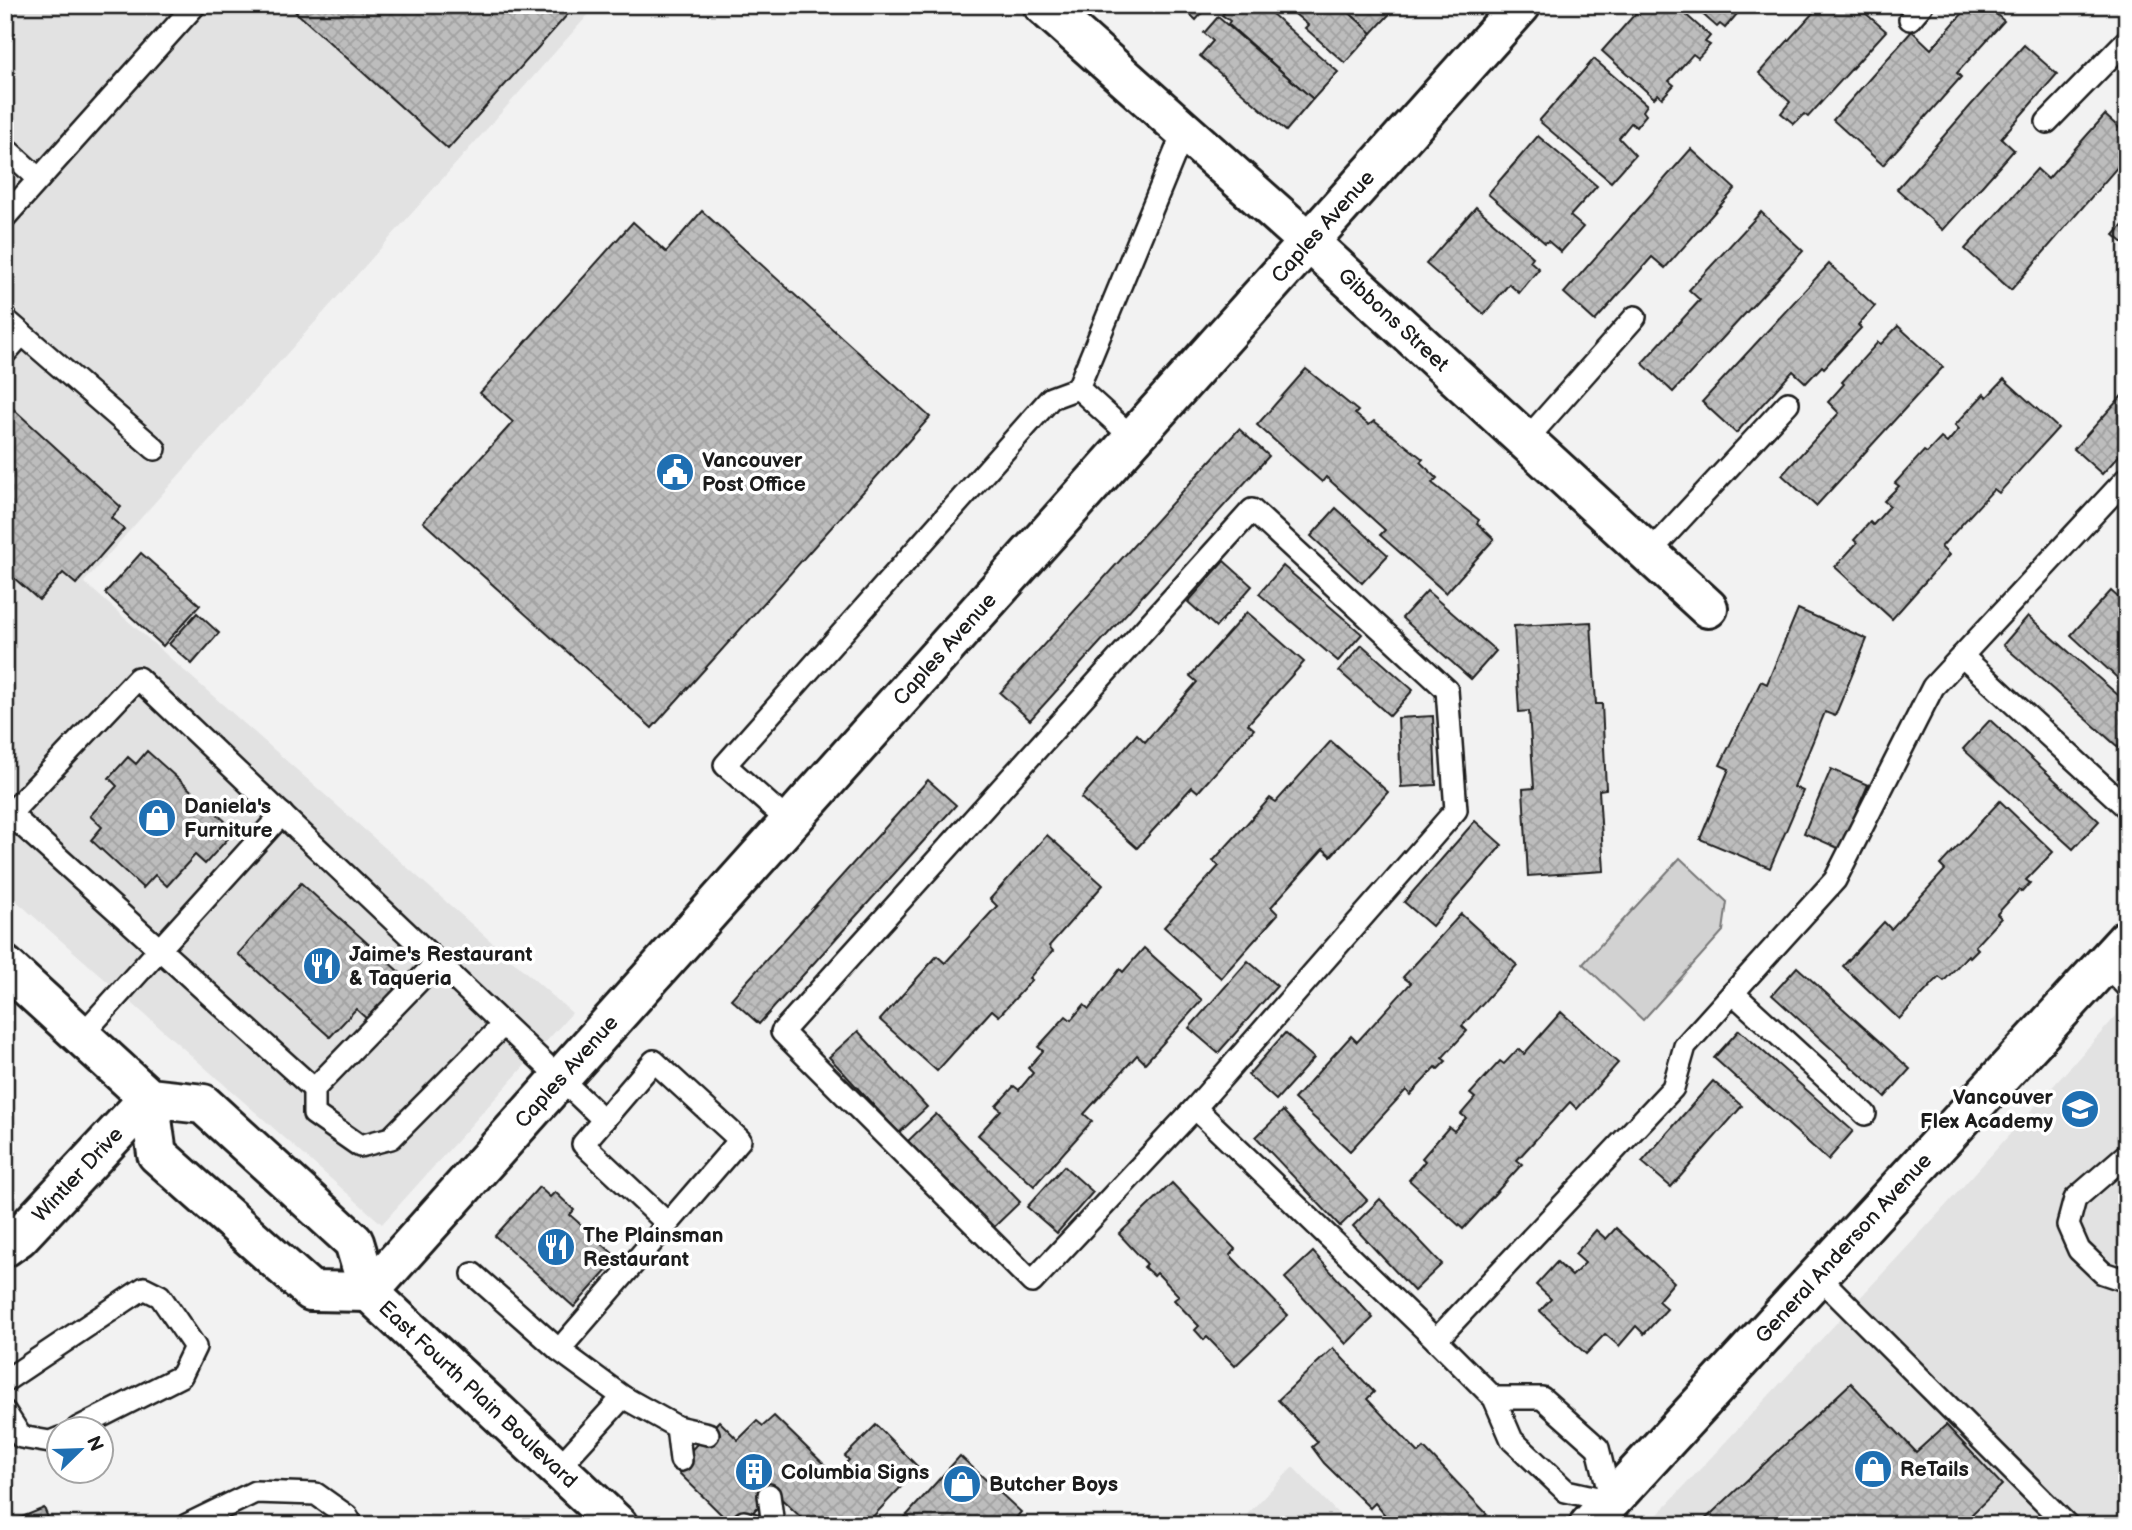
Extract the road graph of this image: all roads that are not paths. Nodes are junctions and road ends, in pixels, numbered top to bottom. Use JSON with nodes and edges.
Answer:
{"nodes":[{"id":1,"x":195,"y":5,"type":"edge"},
{"id":2,"x":1043,"y":5,"type":"edge"},
{"id":3,"x":1521,"y":5,"type":"edge"},
{"id":4,"x":2127,"y":40,"type":"edge"},
{"id":5,"x":2047,"y":122,"type":"dead end"},
{"id":6,"x":1184,"y":131,"type":"junction"},
{"id":7,"x":5,"y":148,"type":"edge"},
{"id":8,"x":39,"y":179,"type":"junction"},
{"id":9,"x":5,"y":217,"type":"edge"},
{"id":10,"x":1309,"y":242,"type":"junction"},
{"id":11,"x":1635,"y":317,"type":"dead end"},
{"id":12,"x":5,"y":319,"type":"edge"},
{"id":13,"x":22,"y":334,"type":"junction"},
{"id":14,"x":5,"y":353,"type":"edge"},
{"id":15,"x":1078,"y":388,"type":"junction"},
{"id":16,"x":1788,"y":403,"type":"dead end"},
{"id":17,"x":1133,"y":439,"type":"junction"},
{"id":18,"x":1526,"y":440,"type":"junction"},
{"id":19,"x":155,"y":449,"type":"dead end"},
{"id":20,"x":2127,"y":478,"type":"edge"},
{"id":21,"x":1649,"y":553,"type":"junction"},
{"id":22,"x":1708,"y":608,"type":"dead end"},
{"id":23,"x":1962,"y":656,"type":"junction"},
{"id":24,"x":2127,"y":808,"type":"edge"},
{"id":25,"x":282,"y":814,"type":"junction"},
{"id":26,"x":8,"y":816,"type":"edge"},
{"id":27,"x":788,"y":821,"type":"junction"},
{"id":28,"x":159,"y":949,"type":"junction"},
{"id":29,"x":437,"y":962,"type":"junction"},
{"id":30,"x":2119,"y":963,"type":"edge"},
{"id":31,"x":7,"y":970,"type":"edge"},
{"id":32,"x":1733,"y":993,"type":"junction"},
{"id":33,"x":503,"y":1025,"type":"junction"},
{"id":34,"x":81,"y":1036,"type":"junction"},
{"id":35,"x":560,"y":1079,"type":"junction"},
{"id":36,"x":314,"y":1089,"type":"junction"},
{"id":37,"x":149,"y":1098,"type":"junction"},
{"id":38,"x":1195,"y":1108,"type":"junction"},
{"id":39,"x":1864,"y":1114,"type":"dead end"},
{"id":40,"x":604,"y":1120,"type":"junction"},
{"id":41,"x":2127,"y":1154,"type":"edge"},
{"id":42,"x":667,"y":1223,"type":"junction"},
{"id":43,"x":5,"y":1247,"type":"edge"},
{"id":44,"x":473,"y":1274,"type":"dead end"},
{"id":45,"x":1818,"y":1276,"type":"junction"},
{"id":46,"x":2127,"y":1281,"type":"edge"},
{"id":47,"x":369,"y":1292,"type":"junction"},
{"id":48,"x":1436,"y":1340,"type":"junction"},
{"id":49,"x":559,"y":1350,"type":"junction"},
{"id":50,"x":5,"y":1381,"type":"edge"},
{"id":51,"x":623,"y":1397,"type":"junction"},
{"id":52,"x":1494,"y":1398,"type":"junction"},
{"id":53,"x":5,"y":1412,"type":"edge"},
{"id":54,"x":107,"y":1414,"type":"edge"},
{"id":55,"x":677,"y":1427,"type":"junction"},
{"id":56,"x":708,"y":1434,"type":"dead end"},
{"id":57,"x":46,"y":1442,"type":"edge"},
{"id":58,"x":681,"y":1460,"type":"dead end"},
{"id":59,"x":559,"y":1467,"type":"junction"},
{"id":60,"x":769,"y":1495,"type":"dead end"},
{"id":61,"x":1600,"y":1513,"type":"edge"},
{"id":62,"x":187,"y":1525,"type":"edge"},
{"id":63,"x":352,"y":1525,"type":"edge"},
{"id":64,"x":618,"y":1525,"type":"edge"},
{"id":65,"x":773,"y":1525,"type":"edge"},
{"id":66,"x":2067,"y":1525,"type":"edge"}],
"edges":[{"from":1,"to":8,"type":"lane"},
{"from":2,"to":6,"type":"street","name":"Gibbons Street"},
{"from":3,"to":10,"type":"street","name":"Caples Avenue"},
{"from":4,"to":5,"type":"lane"},
{"from":6,"to":10,"type":"street","name":"Gibbons Street"},
{"from":6,"to":15,"type":"lane"},
{"from":7,"to":8,"type":"lane"},
{"from":8,"to":9,"type":"lane"},
{"from":10,"to":17,"type":"street","name":"Caples Avenue"},
{"from":10,"to":18,"type":"street","name":"Gibbons Street"},
{"from":11,"to":18,"type":"lane"},
{"from":12,"to":13,"type":"lane"},
{"from":13,"to":14,"type":"lane"},
{"from":13,"to":19,"type":"lane"},
{"from":15,"to":17,"type":"lane"},
{"from":15,"to":27,"type":"lane"},
{"from":16,"to":21,"type":"lane"},
{"from":17,"to":27,"type":"street","name":"Caples Avenue"},
{"from":18,"to":21,"type":"street","name":"Gibbons Street"},
{"from":20,"to":23,"type":"lane"},
{"from":21,"to":22,"type":"street","name":"Gibbons Street"},
{"from":23,"to":24,"type":"lane"},
{"from":23,"to":32,"type":"lane"},
{"from":25,"to":26,"type":"lane"},
{"from":25,"to":28,"type":"lane"},
{"from":25,"to":29,"type":"lane"},
{"from":26,"to":28,"type":"lane"},
{"from":27,"to":35,"type":"street","name":"Caples Avenue"},
{"from":28,"to":34,"type":"lane"},
{"from":28,"to":36,"type":"lane"},
{"from":29,"to":33,"type":"lane"},
{"from":29,"to":36,"type":"lane"},
{"from":30,"to":45,"type":"street","name":"General Anderson Avenue"},
{"from":31,"to":34,"type":"street"},
{"from":32,"to":39,"type":"lane"},
{"from":32,"to":48,"type":"lane"},
{"from":33,"to":35,"type":"lane"},
{"from":33,"to":36,"type":"lane"},
{"from":34,"to":37,"type":"street"},
{"from":35,"to":40,"type":"lane"},
{"from":35,"to":47,"type":"street","name":"Caples Avenue"},
{"from":37,"to":43,"type":"street","name":"Wintler Drive"},
{"from":37,"to":47,"type":"street","name":"East Fourth Plain Boulevard"},
{"from":37,"to":47,"type":"street","name":"East Fourth Plain Boulevard"},
{"from":38,"to":38,"type":"lane"},
{"from":38,"to":48,"type":"lane"},
{"from":40,"to":42,"type":"lane"},
{"from":40,"to":42,"type":"lane"},
{"from":41,"to":46,"type":"lane"},
{"from":42,"to":49,"type":"lane"},
{"from":44,"to":49,"type":"lane"},
{"from":45,"to":61,"type":"street","name":"General Anderson Avenue"},
{"from":45,"to":66,"type":"lane"},
{"from":47,"to":59,"type":"street","name":"East Fourth Plain Boulevard"},
{"from":48,"to":52,"type":"lane"},
{"from":49,"to":51,"type":"lane"},
{"from":50,"to":54,"type":"lane"},
{"from":51,"to":55,"type":"lane"},
{"from":51,"to":59,"type":"lane"},
{"from":52,"to":61,"type":"lane"},
{"from":52,"to":61,"type":"lane"},
{"from":53,"to":57,"type":"lane"},
{"from":55,"to":56,"type":"lane"},
{"from":55,"to":58,"type":"lane"},
{"from":59,"to":64,"type":"street","name":"East Fourth Plain Boulevard"},
{"from":60,"to":65,"type":"lane"},
{"from":62,"to":63,"type":"lane"}]}
